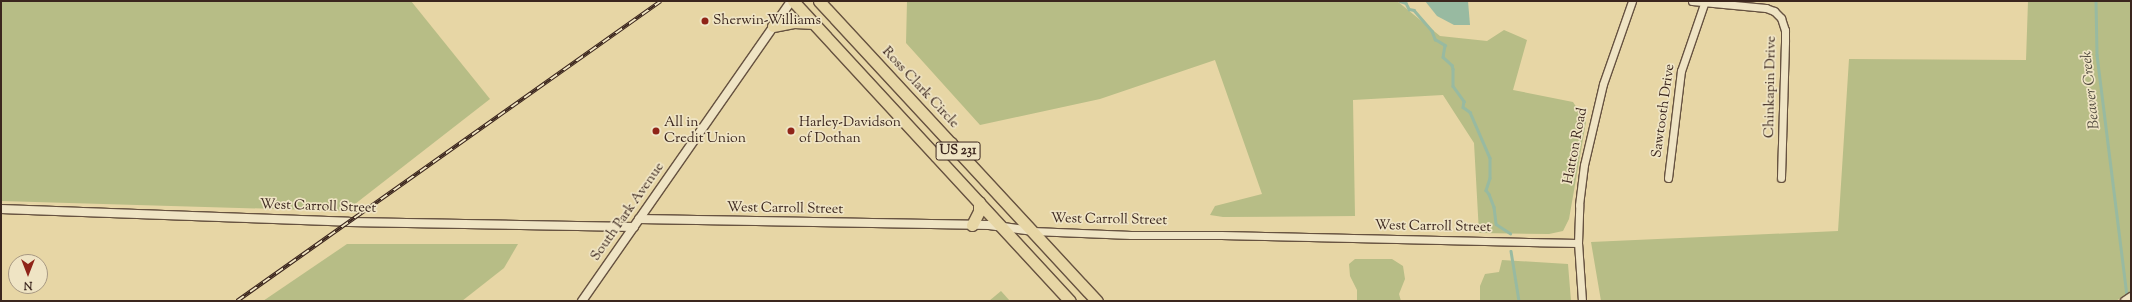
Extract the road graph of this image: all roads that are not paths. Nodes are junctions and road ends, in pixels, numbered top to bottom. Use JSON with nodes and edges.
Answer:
{"nodes":[{"id":1,"x":792,"y":1,"type":"edge"},
{"id":2,"x":819,"y":1,"type":"edge"},
{"id":3,"x":1632,"y":1,"type":"edge"},
{"id":4,"x":1692,"y":1,"type":"edge"},
{"id":5,"x":1704,"y":4,"type":"junction"},
{"id":6,"x":814,"y":23,"type":"junction"},
{"id":7,"x":773,"y":26,"type":"junction"},
{"id":8,"x":868,"y":54,"type":"junction"},
{"id":9,"x":854,"y":68,"type":"junction"},
{"id":10,"x":951,"y":143,"type":"junction"},
{"id":11,"x":936,"y":156,"type":"junction"},
{"id":12,"x":1668,"y":178,"type":"dead end"},
{"id":13,"x":1781,"y":178,"type":"dead end"},
{"id":14,"x":978,"y":202,"type":"junction"},
{"id":15,"x":1,"y":209,"type":"edge"},
{"id":16,"x":639,"y":219,"type":"junction"},
{"id":17,"x":972,"y":225,"type":"junction"},
{"id":18,"x":634,"y":227,"type":"junction"},
{"id":19,"x":1001,"y":227,"type":"junction"},
{"id":20,"x":1032,"y":231,"type":"junction"},
{"id":21,"x":1578,"y":243,"type":"junction"},
{"id":22,"x":2131,"y":297,"type":"edge"},
{"id":23,"x":582,"y":301,"type":"edge"},
{"id":24,"x":1070,"y":301,"type":"edge"},
{"id":25,"x":1097,"y":301,"type":"edge"},
{"id":26,"x":1582,"y":301,"type":"edge"},
{"id":27,"x":2125,"y":301,"type":"edge"}],
"edges":[{"from":1,"to":6,"type":"highway","number":"US 231"},
{"from":1,"to":7,"type":"street","name":"South Park Avenue"},
{"from":2,"to":8,"type":"highway","name":"Ross Clark Circle","number":"US 231"},
{"from":3,"to":21,"type":"street","name":"Hatton Road"},
{"from":4,"to":5,"type":"street","name":"Chinkapin Drive"},
{"from":5,"to":12,"type":"street","name":"Sawtooth Drive"},
{"from":5,"to":13,"type":"street","name":"Chinkapin Drive"},
{"from":6,"to":7,"type":"highway"},
{"from":6,"to":9,"type":"highway","number":"US 231"},
{"from":7,"to":16,"type":"street","name":"South Park Avenue"},
{"from":8,"to":9,"type":"highway"},
{"from":8,"to":10,"type":"highway","name":"Ross Clark Circle","number":"US 231"},
{"from":9,"to":11,"type":"highway","number":"US 231"},
{"from":10,"to":11,"type":"highway"},
{"from":10,"to":20,"type":"highway","name":"Ross Clark Circle","number":"US 231"},
{"from":11,"to":14,"type":"highway","number":"US 231"},
{"from":14,"to":17,"type":"highway"},
{"from":14,"to":19,"type":"highway","number":"US 231"},
{"from":15,"to":18,"type":"street","name":"West Carroll Street"},
{"from":16,"to":17,"type":"street","name":"West Carroll Street"},
{"from":16,"to":18,"type":"street","name":"South Park Avenue"},
{"from":17,"to":19,"type":"street","name":"West Carroll Street"},
{"from":18,"to":23,"type":"street","name":"South Park Avenue"},
{"from":19,"to":20,"type":"street","name":"West Carroll Street"},
{"from":19,"to":24,"type":"highway","number":"US 231"},
{"from":20,"to":21,"type":"street","name":"West Carroll Street"},
{"from":20,"to":25,"type":"highway","name":"Ross Clark Circle","number":"US 231"},
{"from":21,"to":26,"type":"street","name":"Hatton Road"},
{"from":22,"to":27,"type":"street"}]}
